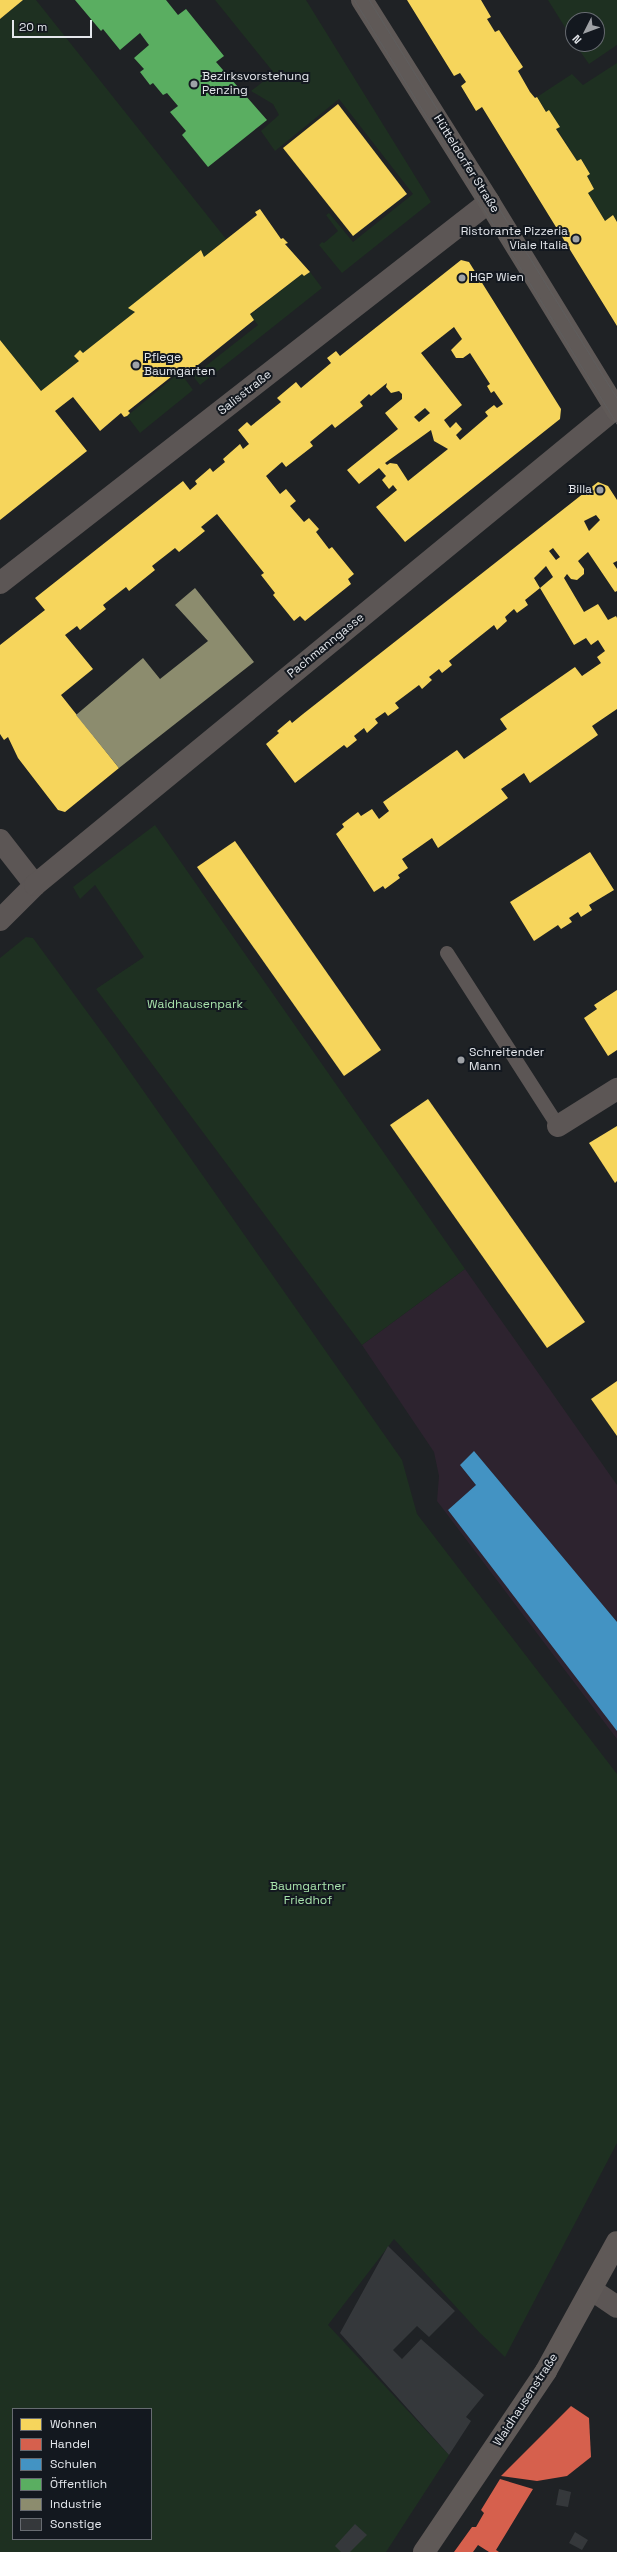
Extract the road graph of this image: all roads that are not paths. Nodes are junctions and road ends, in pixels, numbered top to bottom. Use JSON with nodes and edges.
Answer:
{"nodes":[{"id":1,"x":362,"y":0,"type":"edge"},
{"id":2,"x":489,"y":202,"type":"junction"},
{"id":3,"x":616,"y":409,"type":"edge"},
{"id":4,"x":0,"y":583,"type":"edge"},
{"id":5,"x":0,"y":840,"type":"edge"},
{"id":6,"x":35,"y":885,"type":"junction"},
{"id":7,"x":0,"y":920,"type":"edge"},
{"id":8,"x":447,"y":953,"type":"dead end"},
{"id":9,"x":617,"y":1089,"type":"edge"},
{"id":10,"x":558,"y":1126,"type":"joint"},
{"id":11,"x":617,"y":2242,"type":"edge"},
{"id":12,"x":592,"y":2290,"type":"junction"},
{"id":13,"x":617,"y":2307,"type":"edge"},
{"id":14,"x":424,"y":2552,"type":"edge"}],
"edges":[{"from":1,"to":2,"type":"main road","name":"Hütteldorfer Straße"},
{"from":2,"to":3,"type":"main road","name":"Hütteldorfer Straße"},
{"from":2,"to":4,"type":"street","name":"Salisstraße"},
{"from":3,"to":6,"type":"street","name":"Pachmanngasse"},
{"from":5,"to":6,"type":"street"},
{"from":6,"to":7,"type":"street","name":"Pachmanngasse"},
{"from":8,"to":10,"type":"lane"},
{"from":9,"to":10,"type":"street"},
{"from":11,"to":12,"type":"main road","name":"Waidhausenstraße"},
{"from":12,"to":13,"type":"street"},
{"from":12,"to":14,"type":"main road","name":"Waidhausenstraße"}]}
